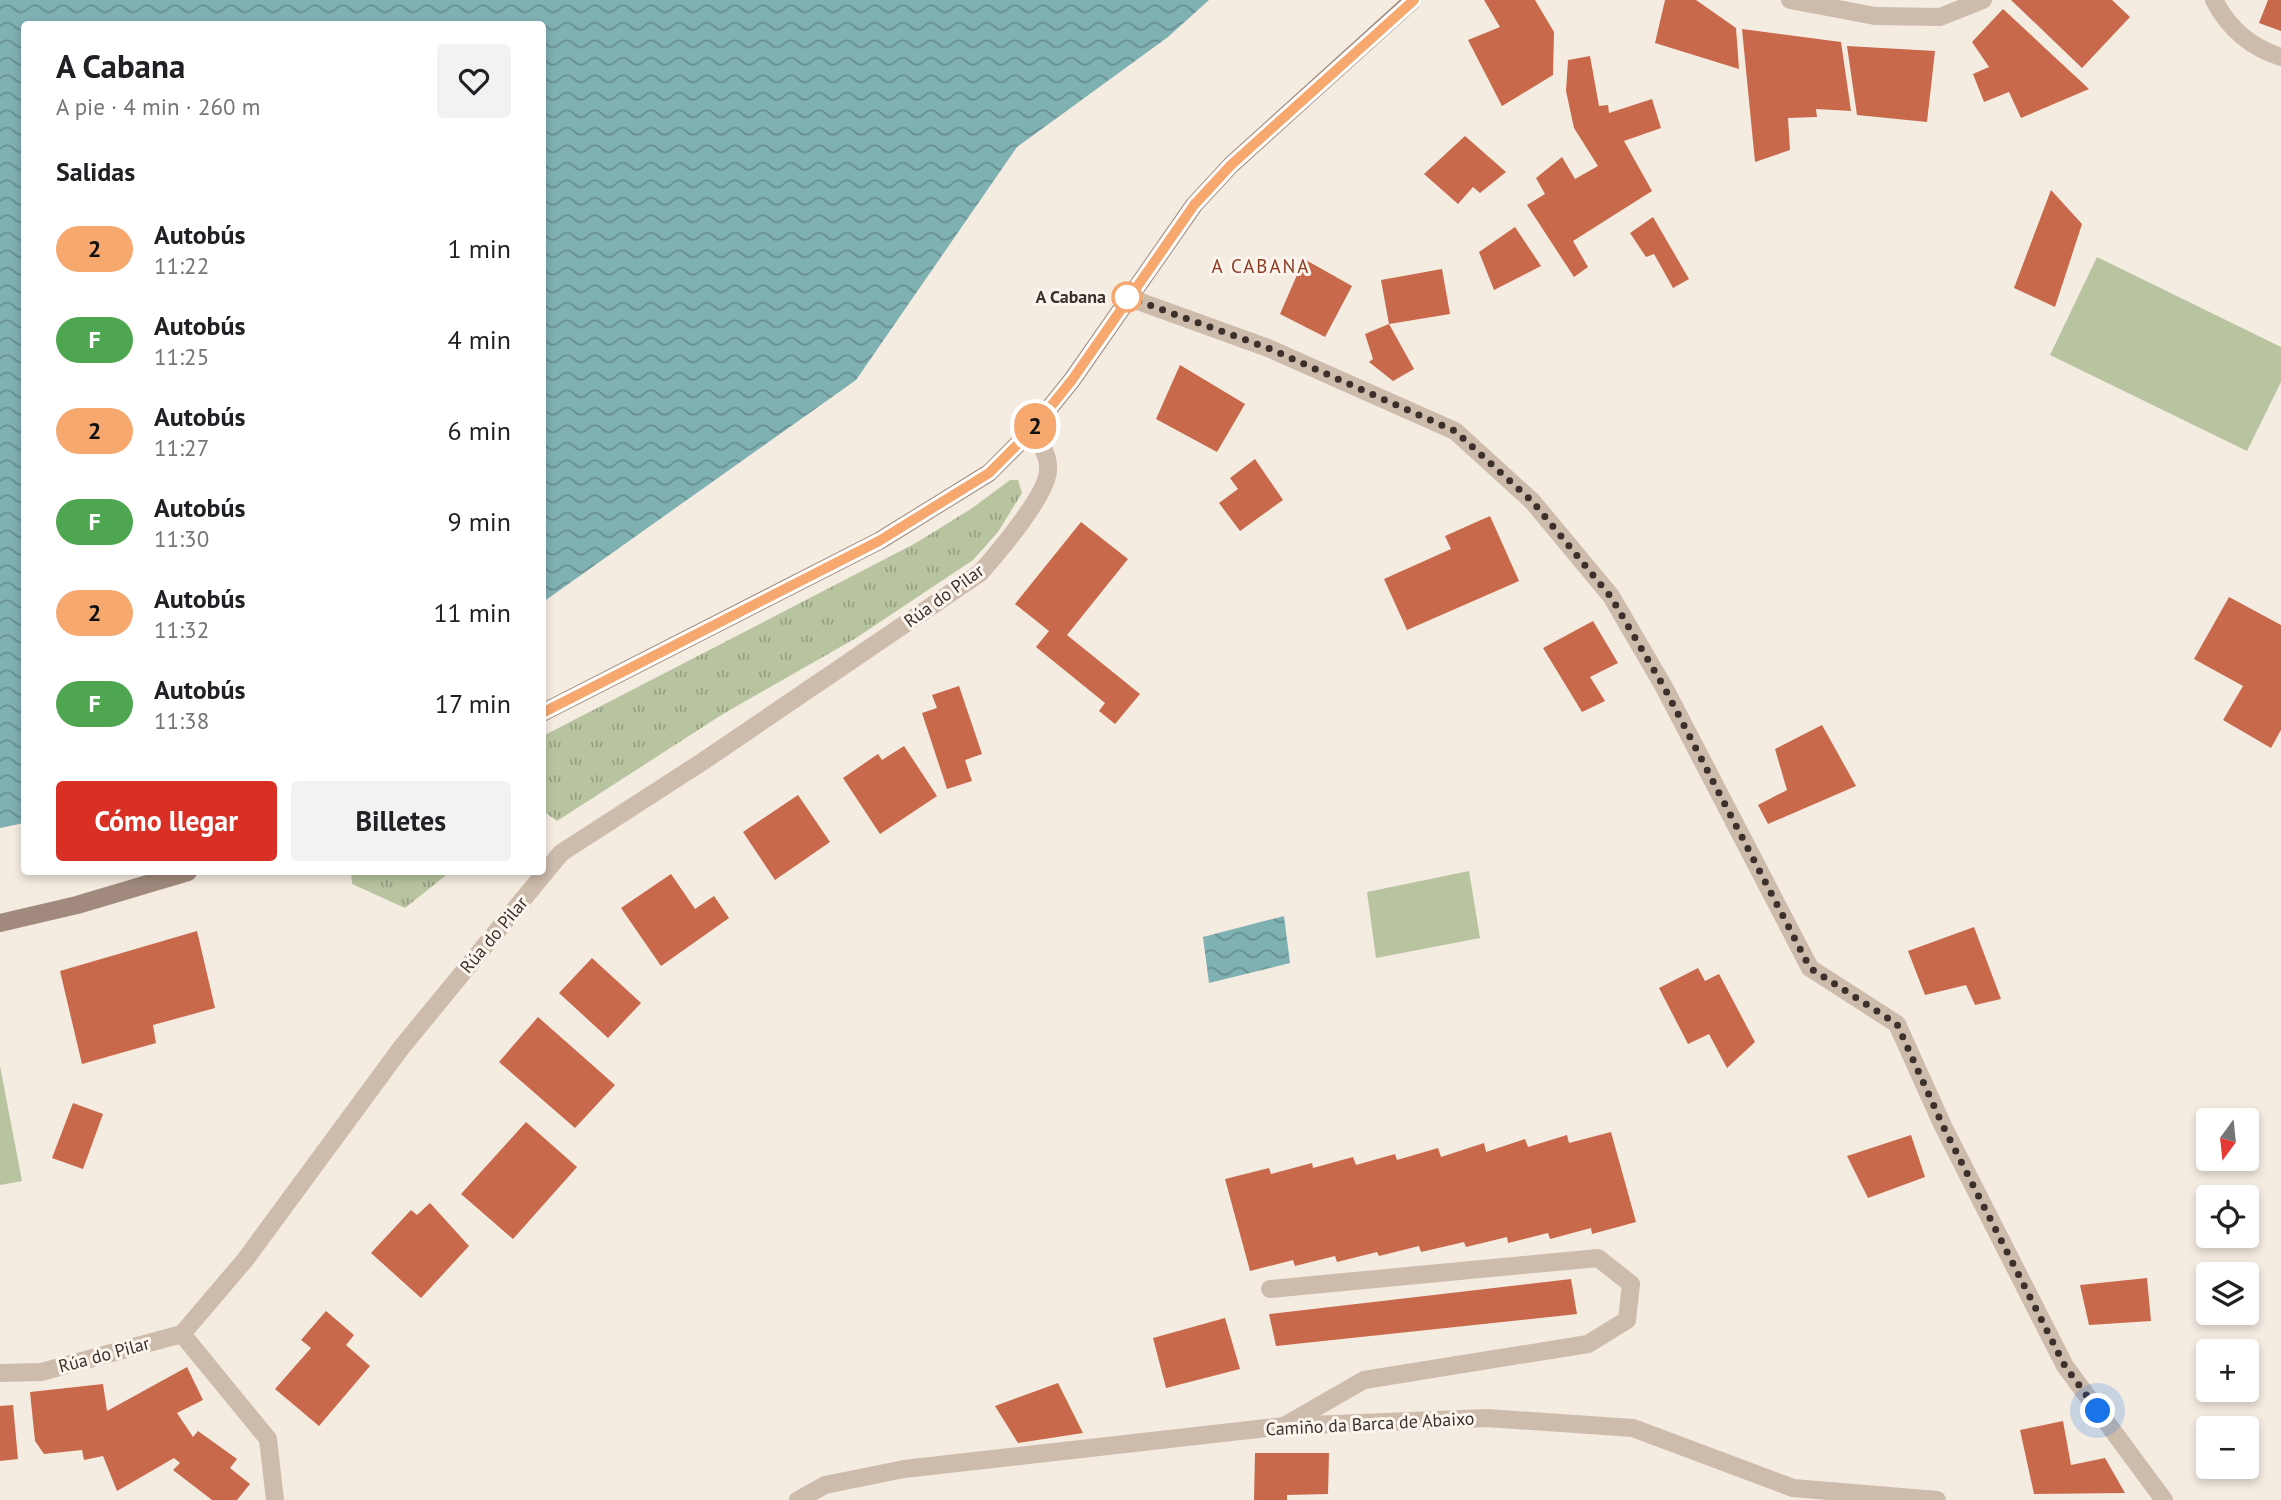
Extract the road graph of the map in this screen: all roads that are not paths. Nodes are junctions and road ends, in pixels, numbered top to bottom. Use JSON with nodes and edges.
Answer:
{"nodes":[{"id":1,"x":1413,"y":0,"type":"edge"},
{"id":2,"x":1790,"y":0,"type":"edge"},
{"id":3,"x":1983,"y":0,"type":"edge"},
{"id":4,"x":2214,"y":0,"type":"edge"},
{"id":5,"x":1870,"y":8,"type":"edge"},
{"id":6,"x":2281,"y":57,"type":"edge"},
{"id":7,"x":1127,"y":298,"type":"junction"},
{"id":8,"x":1030,"y":432,"type":"junction"},
{"id":9,"x":546,"y":711,"type":"edge"},
{"id":10,"x":546,"y":871,"type":"edge"},
{"id":11,"x":177,"y":875,"type":"edge"},
{"id":12,"x":543,"y":875,"type":"edge"},
{"id":13,"x":0,"y":923,"type":"edge"},
{"id":14,"x":1270,"y":1289,"type":"dead end"},
{"id":15,"x":183,"y":1334,"type":"junction"},
{"id":16,"x":0,"y":1373,"type":"edge"},
{"id":17,"x":1284,"y":1426,"type":"junction"},
{"id":18,"x":275,"y":1500,"type":"edge"},
{"id":19,"x":798,"y":1500,"type":"edge"},
{"id":20,"x":1937,"y":1500,"type":"edge"},
{"id":21,"x":2164,"y":1500,"type":"edge"}],
"edges":[{"from":1,"to":7,"type":"main road"},
{"from":2,"to":5,"type":"street"},
{"from":3,"to":5,"type":"street"},
{"from":4,"to":6,"type":"street"},
{"from":7,"to":8,"type":"main road"},
{"from":7,"to":21,"type":"street"},
{"from":8,"to":9,"type":"main road"},
{"from":8,"to":10,"type":"street","name":"Rúa do Pilar"},
{"from":11,"to":13,"type":"main road"},
{"from":12,"to":15,"type":"street","name":"Rúa do Pilar"},
{"from":14,"to":17,"type":"street"},
{"from":15,"to":16,"type":"street","name":"Rúa do Pilar"},
{"from":15,"to":18,"type":"street"},
{"from":17,"to":19,"type":"street","name":"Camiño da Barca de Abaixo"},
{"from":17,"to":20,"type":"street","name":"Camiño da Barca de Abaixo"}]}
